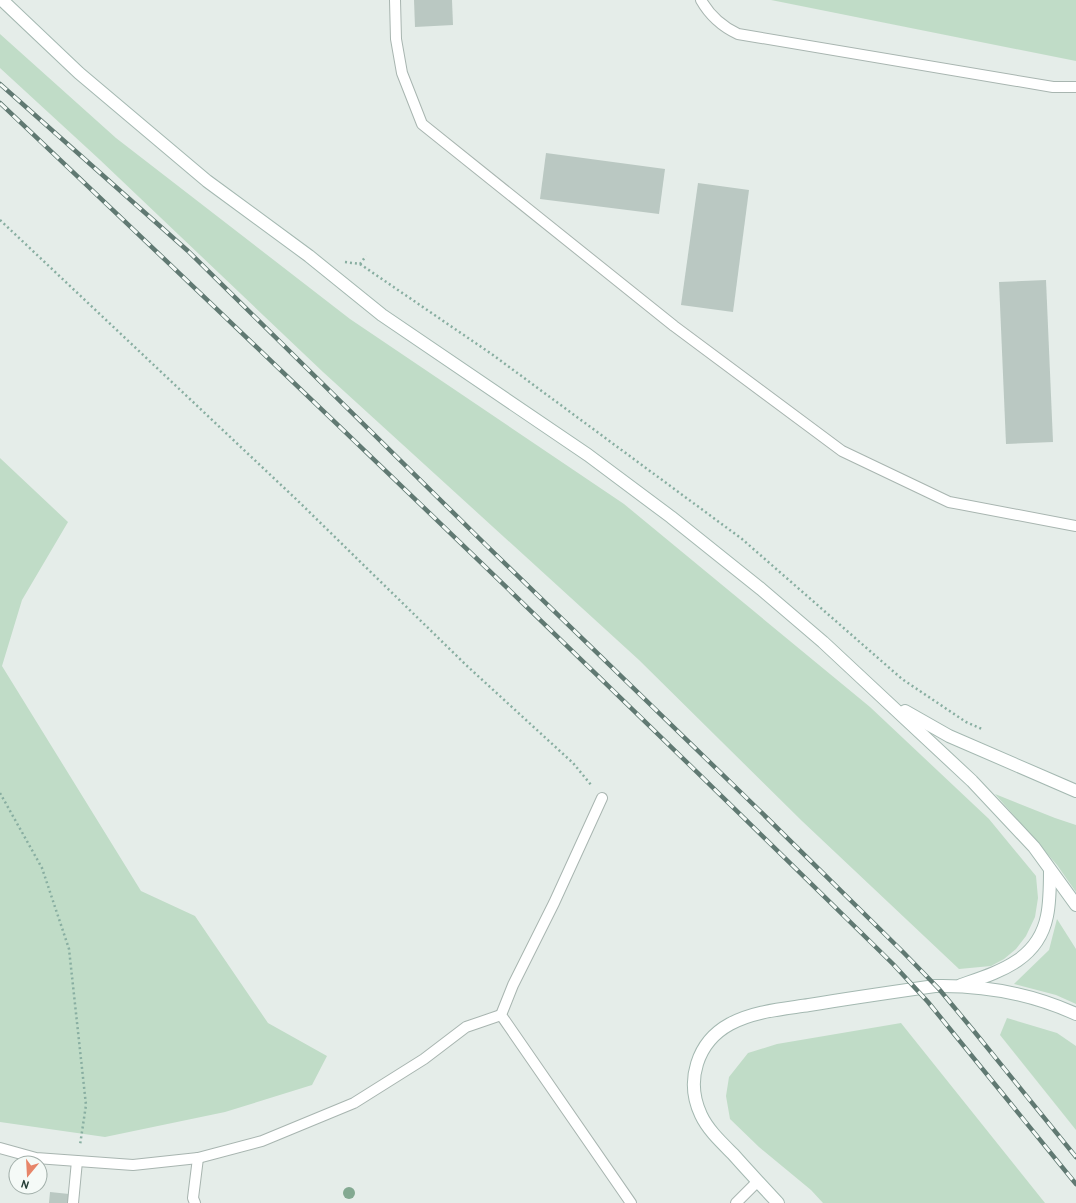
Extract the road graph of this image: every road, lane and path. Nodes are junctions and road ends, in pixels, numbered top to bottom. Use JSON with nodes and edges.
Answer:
{"nodes":[{"id":1,"x":2,"y":0,"type":"edge"},
{"id":2,"x":395,"y":0,"type":"edge"},
{"id":3,"x":701,"y":0,"type":"edge"},
{"id":4,"x":1076,"y":87,"type":"edge"},
{"id":5,"x":0,"y":220,"type":"edge"},
{"id":6,"x":360,"y":264,"type":"dead end"},
{"id":7,"x":1076,"y":526,"type":"edge"},
{"id":8,"x":886,"y":701,"type":"junction"},
{"id":9,"x":986,"y":732,"type":"dead end"},
{"id":10,"x":1076,"y":791,"type":"edge"},
{"id":11,"x":0,"y":793,"type":"edge"},
{"id":12,"x":602,"y":798,"type":"joint"},
{"id":13,"x":1050,"y":870,"type":"junction"},
{"id":14,"x":1076,"y":905,"type":"edge"},
{"id":15,"x":957,"y":986,"type":"junction"},
{"id":16,"x":501,"y":1014,"type":"junction"},
{"id":17,"x":1076,"y":1014,"type":"edge"},
{"id":18,"x":0,"y":1148,"type":"edge"},
{"id":19,"x":198,"y":1158,"type":"junction"},
{"id":20,"x":77,"y":1160,"type":"junction"},
{"id":21,"x":758,"y":1181,"type":"junction"},
{"id":22,"x":73,"y":1203,"type":"edge"},
{"id":23,"x":195,"y":1203,"type":"edge"},
{"id":24,"x":631,"y":1203,"type":"edge"},
{"id":25,"x":736,"y":1203,"type":"edge"},
{"id":26,"x":778,"y":1203,"type":"edge"}],
"edges":[{"from":1,"to":8,"type":"main road"},
{"from":2,"to":7,"type":"lane"},
{"from":3,"to":4,"type":"lane"},
{"from":5,"to":12,"type":"path"},
{"from":6,"to":9,"type":"path"},
{"from":8,"to":10,"type":"main road"},
{"from":8,"to":13,"type":"main road"},
{"from":11,"to":20,"type":"path"},
{"from":12,"to":16,"type":"lane"},
{"from":13,"to":14,"type":"main road"},
{"from":13,"to":15,"type":"main road"},
{"from":15,"to":17,"type":"main road"},
{"from":15,"to":21,"type":"main road"},
{"from":16,"to":19,"type":"lane"},
{"from":16,"to":24,"type":"lane"},
{"from":18,"to":20,"type":"lane"},
{"from":19,"to":20,"type":"lane"},
{"from":19,"to":23,"type":"lane"},
{"from":20,"to":22,"type":"lane"},
{"from":21,"to":25,"type":"lane"},
{"from":21,"to":26,"type":"main road"}]}
